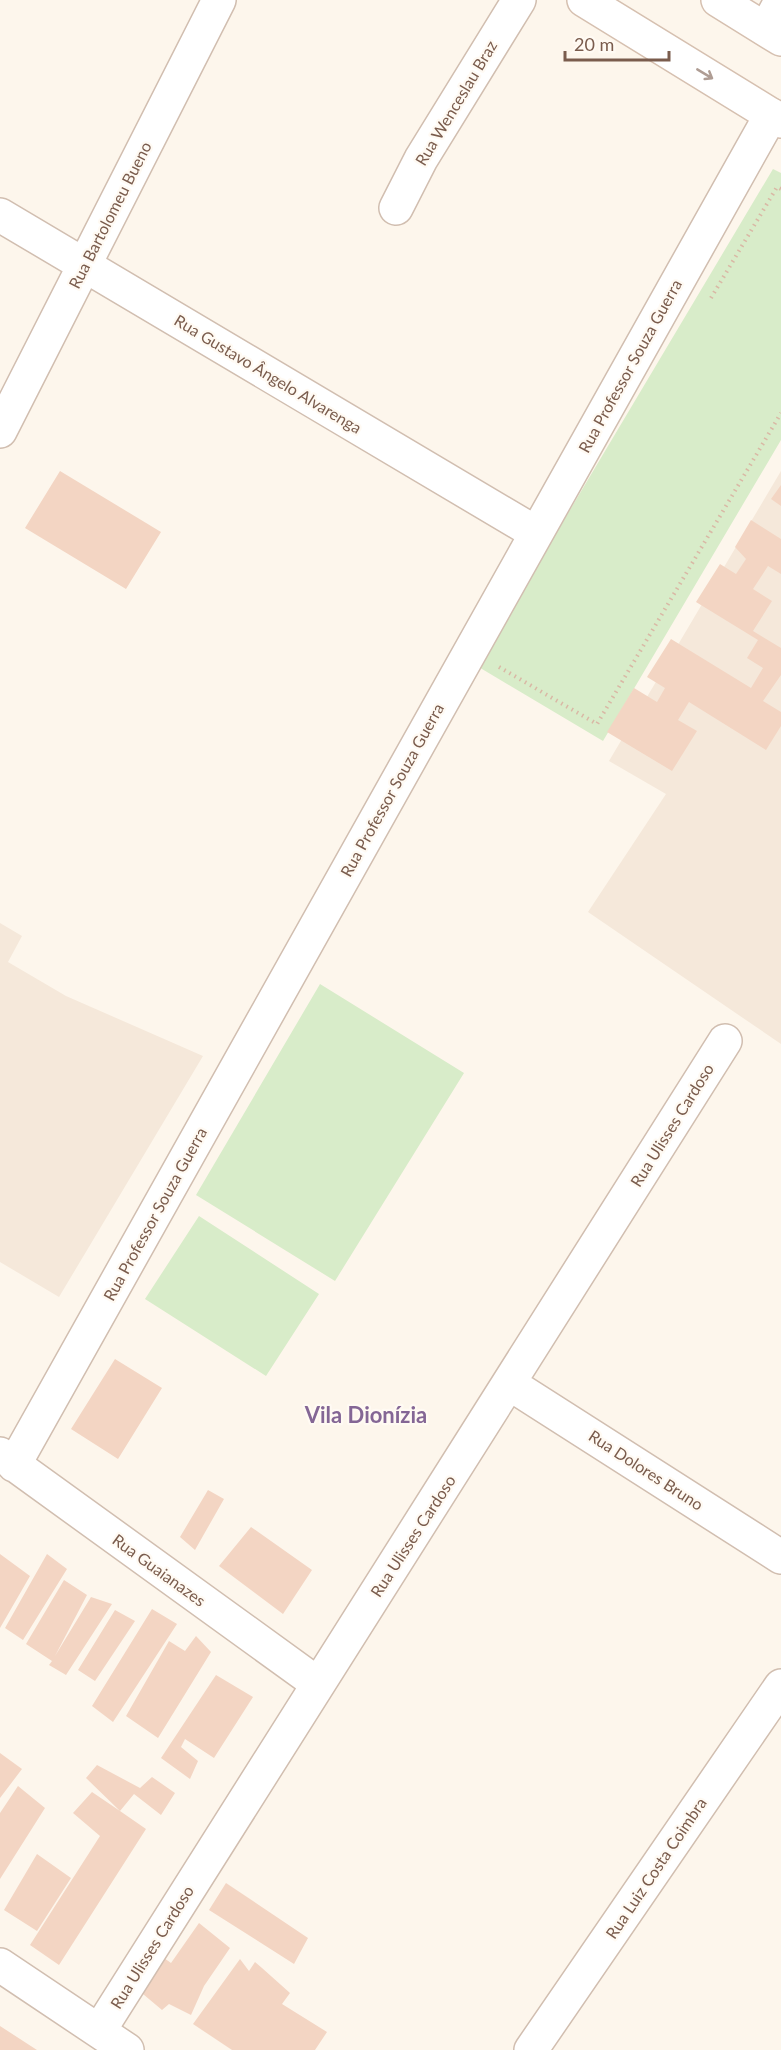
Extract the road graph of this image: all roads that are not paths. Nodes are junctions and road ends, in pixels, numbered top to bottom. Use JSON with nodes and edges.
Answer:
{"nodes":[{"id":1,"x":219,"y":0,"type":"edge"},
{"id":2,"x":519,"y":0,"type":"edge"},
{"id":3,"x":584,"y":0,"type":"edge"},
{"id":4,"x":718,"y":0,"type":"edge"},
{"id":5,"x":781,"y":1,"type":"edge"},
{"id":6,"x":773,"y":34,"type":"edge"},
{"id":7,"x":776,"y":118,"type":"edge"},
{"id":8,"x":396,"y":208,"type":"dead end"},
{"id":9,"x":0,"y":215,"type":"edge"},
{"id":10,"x":85,"y":264,"type":"junction"},
{"id":11,"x":0,"y":431,"type":"edge"},
{"id":12,"x":536,"y":533,"type":"junction"},
{"id":13,"x":725,"y":1041,"type":"dead end"},
{"id":14,"x":510,"y":1384,"type":"junction"},
{"id":15,"x":7,"y":1459,"type":"edge"},
{"id":16,"x":781,"y":1557,"type":"edge"},
{"id":17,"x":318,"y":1684,"type":"junction"},
{"id":18,"x":781,"y":1686,"type":"edge"},
{"id":19,"x":0,"y":1965,"type":"edge"},
{"id":20,"x":99,"y":2031,"type":"junction"},
{"id":21,"x":127,"y":2050,"type":"edge"},
{"id":22,"x":531,"y":2050,"type":"edge"}],
"edges":[{"from":1,"to":10,"type":"street","name":"Rua Bartolomeu Bueno"},
{"from":2,"to":8,"type":"street","name":"Rua Wenceslau Braz"},
{"from":3,"to":7,"type":"street","one_way":true},
{"from":4,"to":6,"type":"street"},
{"from":5,"to":6,"type":"street"},
{"from":7,"to":12,"type":"street","name":"Rua Professor Souza Guerra"},
{"from":9,"to":10,"type":"street","name":"Rua Gustavo Ângelo Alvarenga"},
{"from":10,"to":11,"type":"street","name":"Rua Bartolomeu Bueno"},
{"from":10,"to":12,"type":"street","name":"Rua Gustavo Ângelo Alvarenga"},
{"from":12,"to":15,"type":"street","name":"Rua Professor Souza Guerra"},
{"from":13,"to":14,"type":"street","name":"Rua Ulisses Cardoso"},
{"from":14,"to":16,"type":"street","name":"Rua Dolores Bruno"},
{"from":14,"to":17,"type":"street","name":"Rua Ulisses Cardoso"},
{"from":15,"to":17,"type":"street","name":"Rua Guaianazes"},
{"from":17,"to":20,"type":"street","name":"Rua Ulisses Cardoso"},
{"from":18,"to":22,"type":"street","name":"Rua Luiz Costa Coimbra"},
{"from":19,"to":20,"type":"street"},
{"from":20,"to":21,"type":"street"}]}
